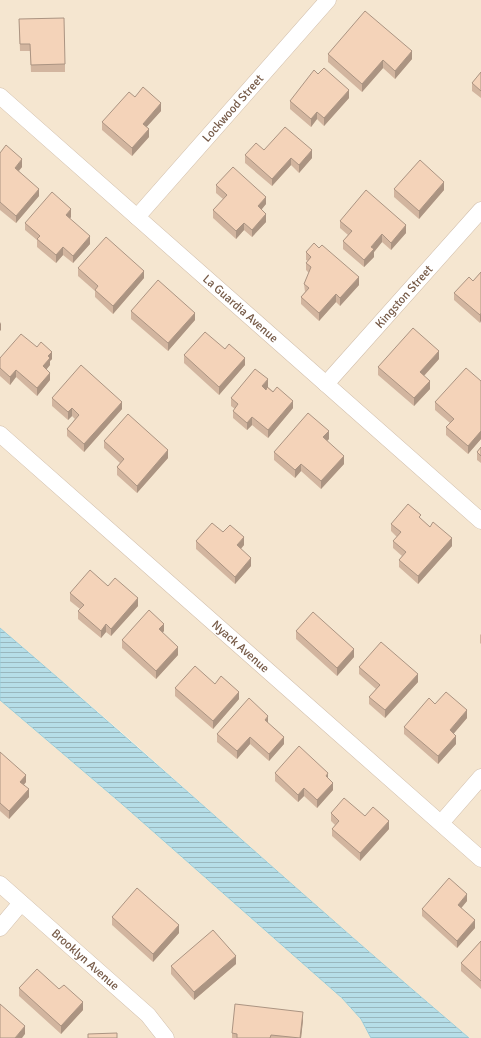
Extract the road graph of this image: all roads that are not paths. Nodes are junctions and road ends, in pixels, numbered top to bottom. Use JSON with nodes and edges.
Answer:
{"nodes":[{"id":1,"x":328,"y":0,"type":"edge"},
{"id":2,"x":0,"y":96,"type":"edge"},
{"id":3,"x":481,"y":210,"type":"edge"},
{"id":4,"x":137,"y":217,"type":"junction"},
{"id":5,"x":326,"y":384,"type":"junction"},
{"id":6,"x":0,"y":434,"type":"edge"},
{"id":7,"x":481,"y":521,"type":"edge"},
{"id":8,"x":481,"y":777,"type":"edge"},
{"id":9,"x":440,"y":823,"type":"junction"},
{"id":10,"x":481,"y":859,"type":"edge"},
{"id":11,"x":0,"y":884,"type":"edge"},
{"id":12,"x":21,"y":903,"type":"junction"},
{"id":13,"x":0,"y":928,"type":"edge"},
{"id":14,"x":166,"y":1038,"type":"edge"}],
"edges":[{"from":1,"to":4,"type":"street","name":"Lockwood Street"},
{"from":2,"to":4,"type":"street","name":"La Guardia Avenue"},
{"from":3,"to":5,"type":"street","name":"Kingston Street"},
{"from":4,"to":5,"type":"street","name":"La Guardia Avenue"},
{"from":5,"to":7,"type":"street","name":"La Guardia Avenue"},
{"from":6,"to":9,"type":"street","name":"Nyack Avenue"},
{"from":8,"to":9,"type":"street"},
{"from":9,"to":10,"type":"street","name":"Nyack Avenue"},
{"from":11,"to":12,"type":"street","name":"Brooklyn Avenue"},
{"from":12,"to":13,"type":"street"},
{"from":12,"to":14,"type":"street","name":"Brooklyn Avenue"}]}
